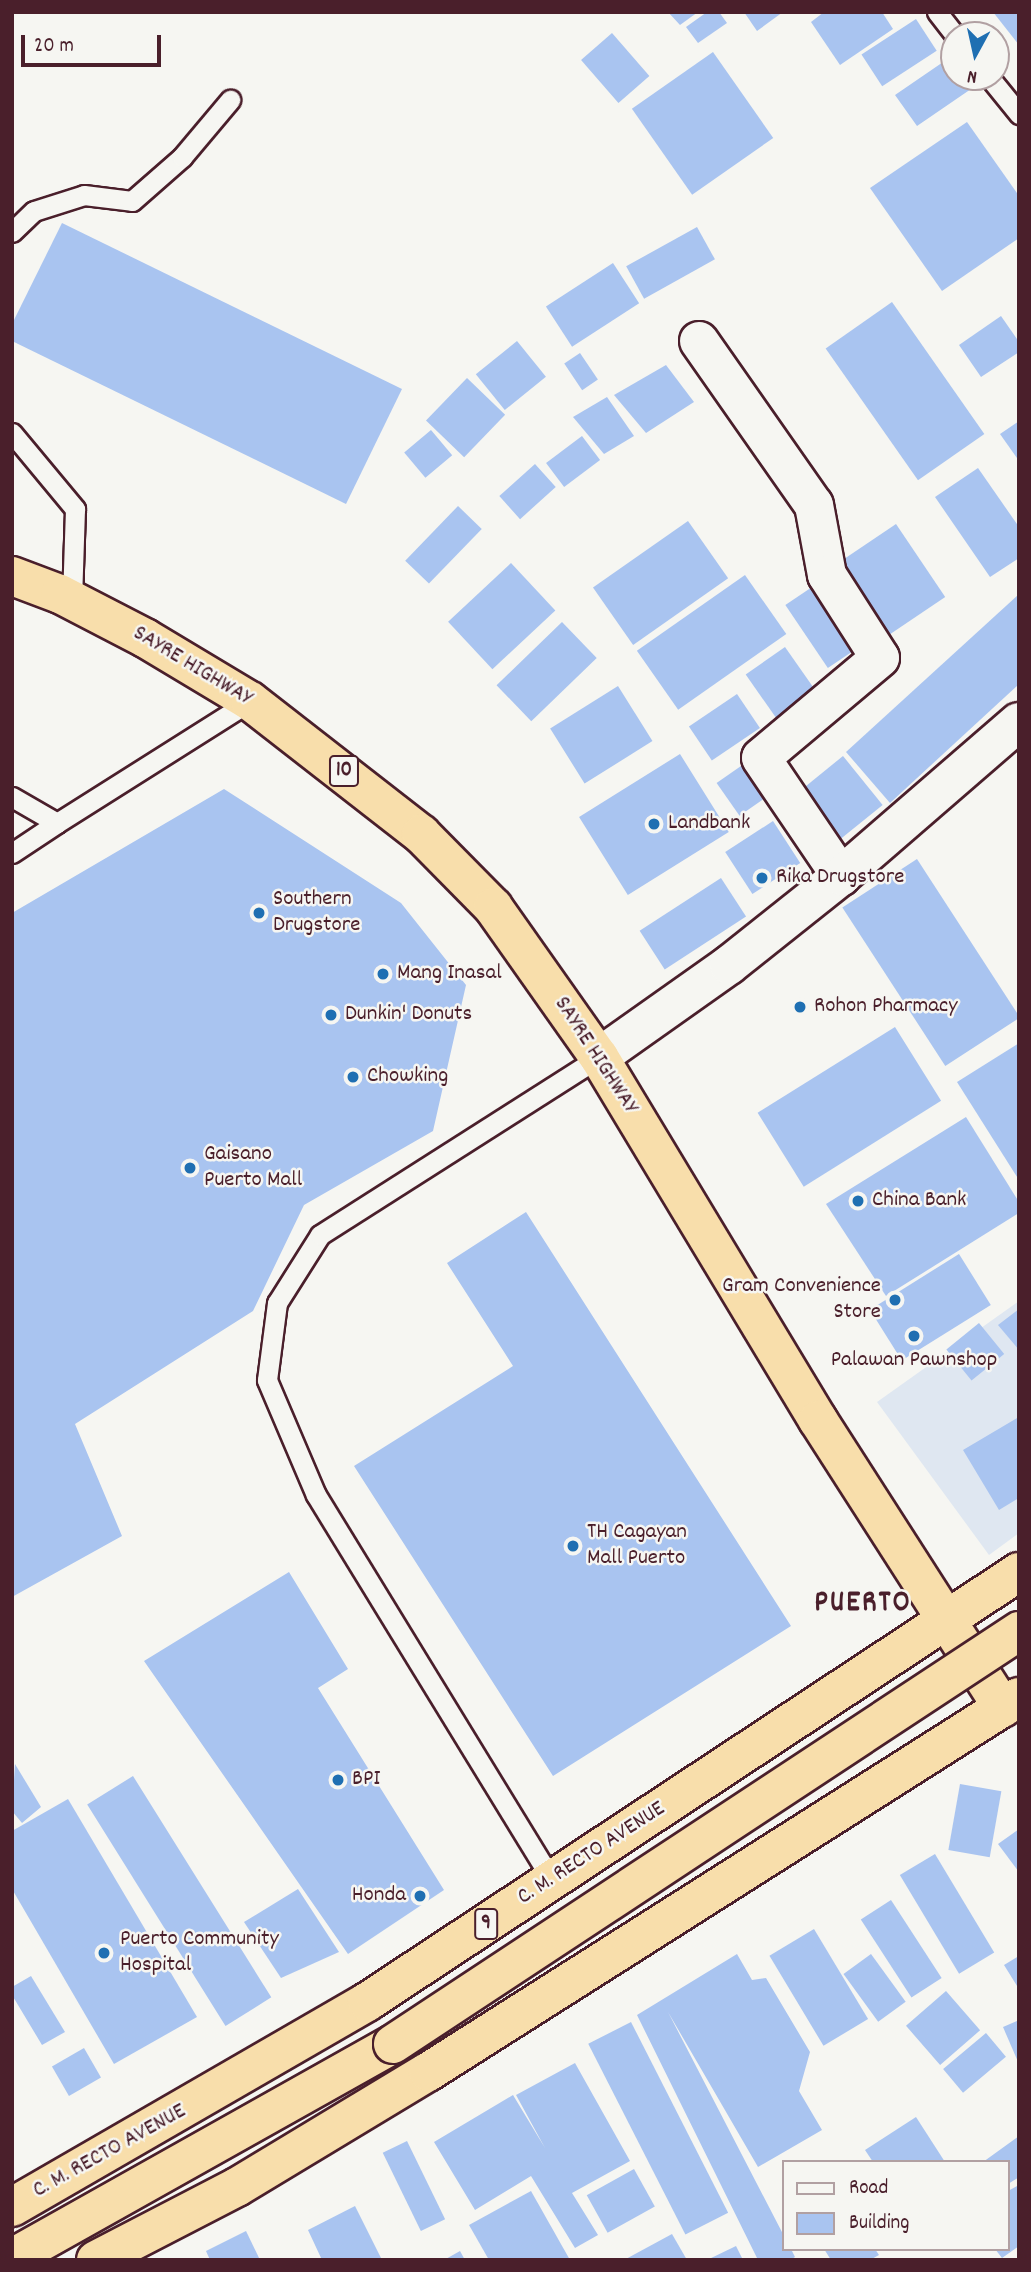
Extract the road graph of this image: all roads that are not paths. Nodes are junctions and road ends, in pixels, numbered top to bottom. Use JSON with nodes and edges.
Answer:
{"nodes":[{"id":1,"x":1000,"y":91,"type":"edge"},
{"id":2,"x":230,"y":100,"type":"dead end"},
{"id":3,"x":1019,"y":114,"type":"edge"},
{"id":4,"x":12,"y":232,"type":"edge"},
{"id":5,"x":699,"y":341,"type":"dead end"},
{"id":6,"x":12,"y":433,"type":"edge"},
{"id":7,"x":12,"y":576,"type":"edge"},
{"id":8,"x":72,"y":600,"type":"junction"},
{"id":9,"x":250,"y":701,"type":"junction"},
{"id":10,"x":1019,"y":722,"type":"edge"},
{"id":11,"x":12,"y":797,"type":"edge"},
{"id":12,"x":57,"y":824,"type":"junction"},
{"id":13,"x":12,"y":853,"type":"edge"},
{"id":14,"x":841,"y":876,"type":"junction"},
{"id":15,"x":599,"y":1057,"type":"junction"},
{"id":16,"x":1019,"y":1572,"type":"edge"},
{"id":17,"x":947,"y":1620,"type":"junction"},
{"id":18,"x":1019,"y":1630,"type":"edge"},
{"id":19,"x":1011,"y":1702,"type":"edge"},
{"id":20,"x":552,"y":1880,"type":"junction"},
{"id":21,"x":12,"y":2207,"type":"edge"},
{"id":22,"x":12,"y":2258,"type":"edge"},
{"id":23,"x":96,"y":2260,"type":"edge"}],
"edges":[{"from":1,"to":3,"type":"lane"},
{"from":2,"to":4,"type":"lane"},
{"from":5,"to":14,"type":"street"},
{"from":6,"to":8,"type":"lane"},
{"from":7,"to":8,"type":"highway","name":"SAYRE HIGHWAY","number":"10"},
{"from":8,"to":9,"type":"highway","name":"SAYRE HIGHWAY","number":"10"},
{"from":9,"to":12,"type":"lane"},
{"from":9,"to":15,"type":"highway","name":"SAYRE HIGHWAY","number":"10"},
{"from":10,"to":14,"type":"street"},
{"from":11,"to":12,"type":"lane"},
{"from":12,"to":13,"type":"lane"},
{"from":14,"to":15,"type":"street"},
{"from":15,"to":17,"type":"highway","name":"SAYRE HIGHWAY","number":"10"},
{"from":15,"to":20,"type":"lane"},
{"from":16,"to":17,"type":"highway","name":"C. M. RECTO AVENUE","number":"9"},
{"from":17,"to":19,"type":"highway","name":"SAYRE HIGHWAY","number":"10"},
{"from":17,"to":20,"type":"highway","name":"C. M. RECTO AVENUE","number":"9"},
{"from":18,"to":22,"type":"highway","name":"C. M. RECTO AVENUE","number":"9","bridge":true},
{"from":19,"to":23,"type":"highway"},
{"from":20,"to":21,"type":"highway","name":"C. M. RECTO AVENUE","number":"9"}]}
